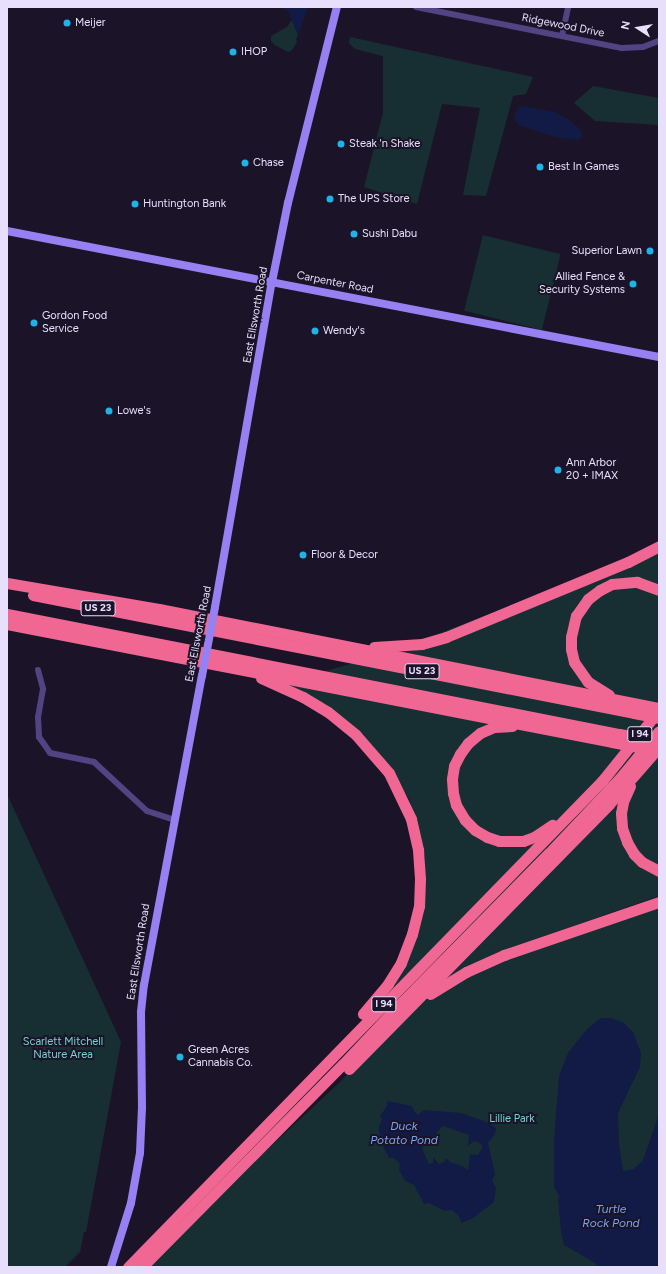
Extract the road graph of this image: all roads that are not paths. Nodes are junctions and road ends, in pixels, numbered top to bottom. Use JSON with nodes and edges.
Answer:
{"nodes":[{"id":1,"x":337,"y":7,"type":"edge"},
{"id":2,"x":416,"y":7,"type":"edge"},
{"id":3,"x":568,"y":7,"type":"edge"},
{"id":4,"x":562,"y":36,"type":"junction"},
{"id":5,"x":659,"y":41,"type":"edge"},
{"id":6,"x":7,"y":231,"type":"edge"},
{"id":7,"x":272,"y":282,"type":"junction"},
{"id":8,"x":659,"y":357,"type":"edge"},
{"id":9,"x":659,"y":546,"type":"edge"},
{"id":10,"x":7,"y":583,"type":"edge"},
{"id":11,"x":7,"y":590,"type":"edge"},
{"id":12,"x":659,"y":590,"type":"edge"},
{"id":13,"x":7,"y":614,"type":"edge"},
{"id":14,"x":7,"y":624,"type":"edge"},
{"id":15,"x":340,"y":645,"type":"junction"},
{"id":16,"x":226,"y":666,"type":"junction"},
{"id":17,"x":38,"y":670,"type":"dead end"},
{"id":18,"x":622,"y":701,"type":"junction"},
{"id":19,"x":637,"y":708,"type":"junction"},
{"id":20,"x":659,"y":709,"type":"edge"},
{"id":21,"x":659,"y":718,"type":"edge"},
{"id":22,"x":533,"y":726,"type":"junction"},
{"id":23,"x":659,"y":731,"type":"edge"},
{"id":24,"x":615,"y":738,"type":"junction"},
{"id":25,"x":659,"y":741,"type":"edge"},
{"id":26,"x":659,"y":747,"type":"edge"},
{"id":27,"x":659,"y":752,"type":"edge"},
{"id":28,"x":639,"y":771,"type":"junction"},
{"id":29,"x":572,"y":812,"type":"junction"},
{"id":30,"x":174,"y":820,"type":"junction"},
{"id":31,"x":659,"y":871,"type":"edge"},
{"id":32,"x":659,"y":902,"type":"edge"},
{"id":33,"x":403,"y":1014,"type":"junction"},
{"id":34,"x":309,"y":1080,"type":"junction"},
{"id":35,"x":259,"y":1148,"type":"junction"},
{"id":36,"x":111,"y":1267,"type":"edge"},
{"id":37,"x":128,"y":1267,"type":"edge"},
{"id":38,"x":142,"y":1267,"type":"edge"}],
"edges":[{"from":1,"to":7,"type":"main road","name":"East Ellsworth Road"},
{"from":2,"to":4,"type":"street","name":"Ridgewood Drive"},
{"from":3,"to":4,"type":"street"},
{"from":4,"to":5,"type":"street","name":"Ridgewood Drive"},
{"from":6,"to":7,"type":"main road","name":"Carpenter Road"},
{"from":7,"to":8,"type":"main road","name":"Carpenter Road"},
{"from":7,"to":30,"type":"main road","name":"East Ellsworth Road","bridge":true},
{"from":9,"to":15,"type":"highway"},
{"from":10,"to":15,"type":"highway"},
{"from":11,"to":19,"type":"highway","number":"US 23"},
{"from":12,"to":18,"type":"highway"},
{"from":13,"to":24,"type":"highway","number":"US 23"},
{"from":14,"to":16,"type":"highway"},
{"from":15,"to":18,"type":"highway"},
{"from":16,"to":22,"type":"highway"},
{"from":16,"to":34,"type":"highway"},
{"from":17,"to":30,"type":"street"},
{"from":18,"to":19,"type":"highway"},
{"from":19,"to":20,"type":"highway"},
{"from":19,"to":21,"type":"highway","number":"US 23","bridge":true},
{"from":20,"to":29,"type":"highway","number":"I 94"},
{"from":22,"to":24,"type":"highway"},
{"from":22,"to":29,"type":"highway"},
{"from":23,"to":35,"type":"highway","number":"I 94"},
{"from":24,"to":25,"type":"highway","number":"US 23","bridge":true},
{"from":24,"to":27,"type":"highway","bridge":true},
{"from":26,"to":28,"type":"highway"},
{"from":28,"to":31,"type":"highway"},
{"from":28,"to":33,"type":"highway"},
{"from":29,"to":34,"type":"highway","number":"I 94"},
{"from":30,"to":36,"type":"main road","name":"East Ellsworth Road"},
{"from":32,"to":33,"type":"highway"},
{"from":33,"to":35,"type":"highway"},
{"from":34,"to":37,"type":"highway","number":"I 94"},
{"from":35,"to":38,"type":"highway","number":"I 94"}]}
